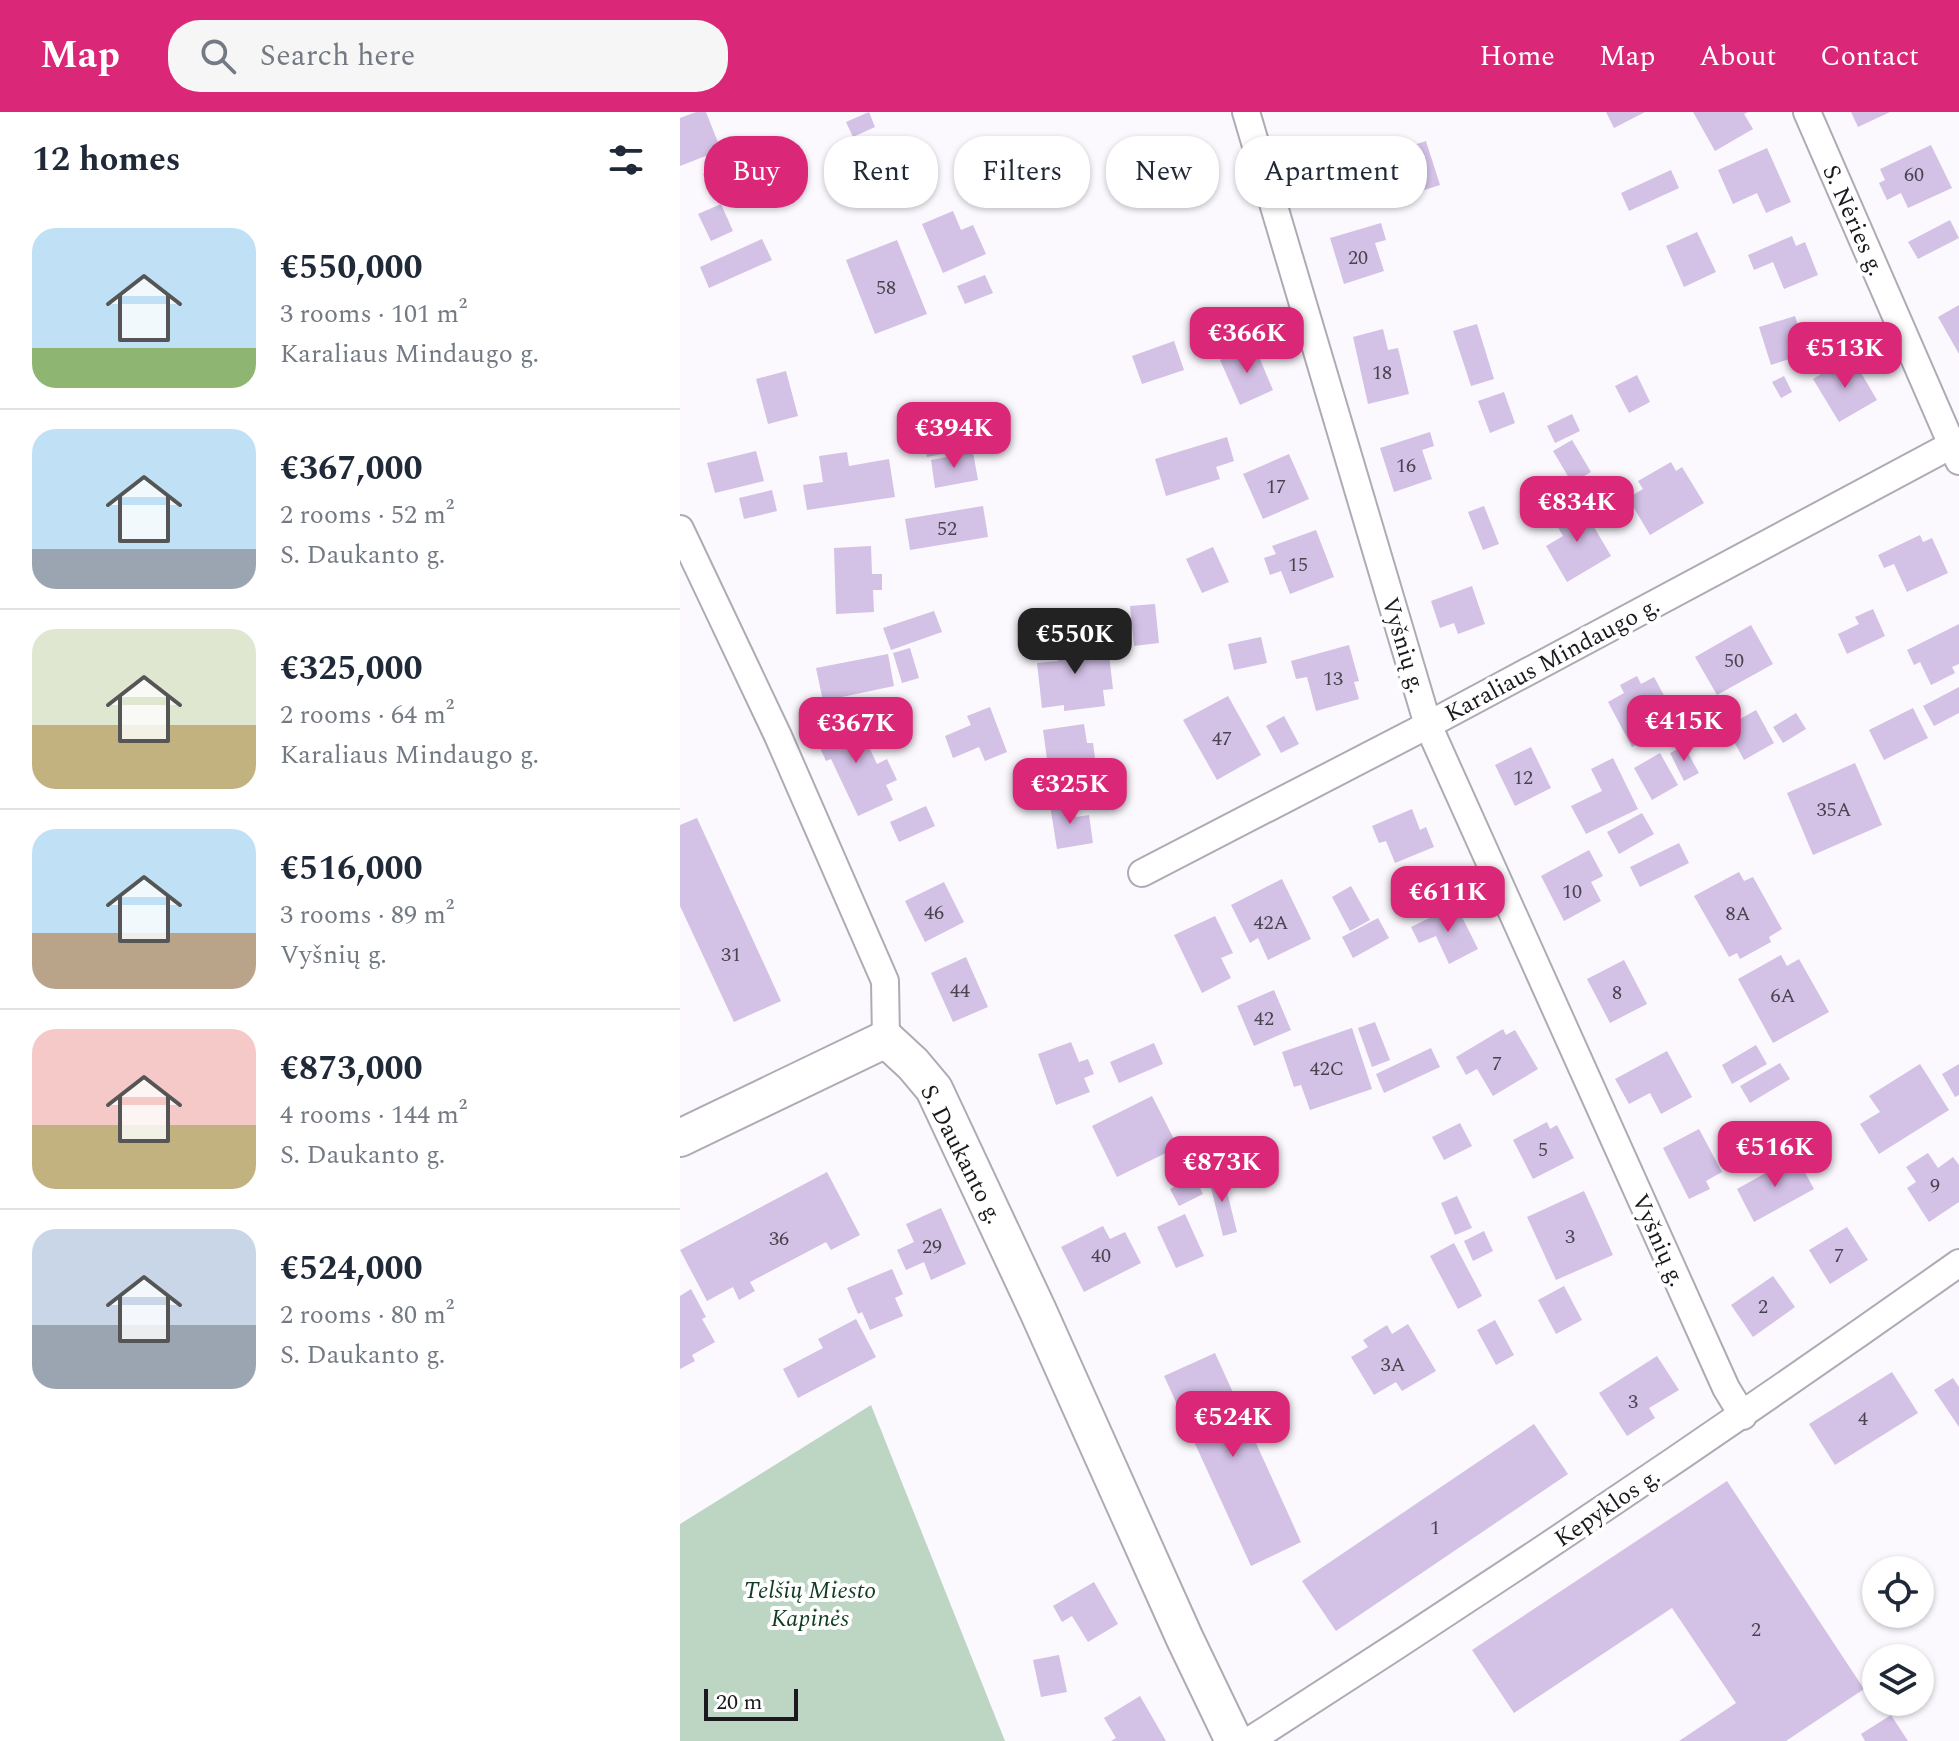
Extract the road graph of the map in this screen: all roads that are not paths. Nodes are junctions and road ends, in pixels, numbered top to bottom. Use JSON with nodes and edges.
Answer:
{"nodes":[{"id":1,"x":1246,"y":112,"type":"edge"},
{"id":2,"x":1807,"y":112,"type":"edge"},
{"id":3,"x":1957,"y":449,"type":"edge"},
{"id":4,"x":680,"y":529,"type":"edge"},
{"id":5,"x":1428,"y":725,"type":"junction"},
{"id":6,"x":1142,"y":873,"type":"dead end"},
{"id":7,"x":886,"y":1039,"type":"junction"},
{"id":8,"x":680,"y":1138,"type":"edge"},
{"id":9,"x":1959,"y":1263,"type":"edge"},
{"id":10,"x":1743,"y":1416,"type":"junction"},
{"id":11,"x":1234,"y":1741,"type":"edge"},
{"id":12,"x":1249,"y":1741,"type":"edge"}],
"edges":[{"from":1,"to":5,"type":"street","name":"Vyšnių g."},
{"from":2,"to":3,"type":"street","name":"S. Nėries g."},
{"from":3,"to":5,"type":"street","name":"Karaliaus Mindaugo g."},
{"from":4,"to":7,"type":"street"},
{"from":5,"to":6,"type":"street","name":"Karaliaus Mindaugo g."},
{"from":5,"to":10,"type":"street","name":"Vyšnių g."},
{"from":7,"to":8,"type":"main road"},
{"from":7,"to":11,"type":"main road","name":"S. Daukanto g."},
{"from":9,"to":10,"type":"street","name":"Kepyklos g."},
{"from":10,"to":12,"type":"street","name":"Kepyklos g."}]}
